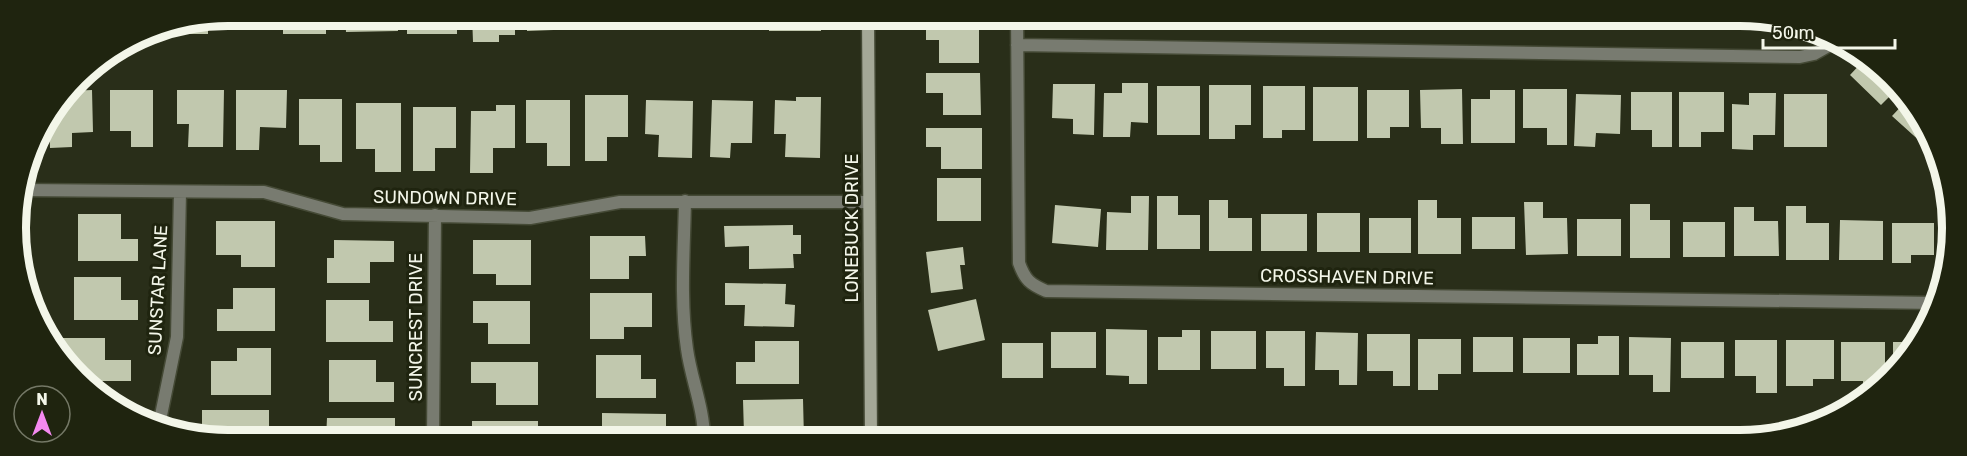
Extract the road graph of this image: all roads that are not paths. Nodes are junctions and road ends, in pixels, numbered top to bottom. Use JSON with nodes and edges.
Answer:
{"nodes":[{"id":1,"x":868,"y":26,"type":"edge"},
{"id":2,"x":1017,"y":26,"type":"edge"},
{"id":3,"x":1017,"y":45,"type":"junction"},
{"id":4,"x":1827,"y":47,"type":"edge"},
{"id":5,"x":29,"y":190,"type":"edge"},
{"id":6,"x":180,"y":192,"type":"junction"},
{"id":7,"x":685,"y":201,"type":"junction"},
{"id":8,"x":869,"y":202,"type":"junction"},
{"id":9,"x":435,"y":215,"type":"junction"},
{"id":10,"x":1927,"y":303,"type":"edge"},
{"id":11,"x":160,"y":419,"type":"edge"},
{"id":12,"x":433,"y":430,"type":"edge"},
{"id":13,"x":704,"y":430,"type":"edge"},
{"id":14,"x":871,"y":430,"type":"edge"}],
"edges":[{"from":1,"to":8,"type":"street","name":"LONEBUCK DRIVE"},
{"from":2,"to":3,"type":"street","name":"CROSSHAVEN DRIVE"},
{"from":3,"to":4,"type":"street"},
{"from":3,"to":10,"type":"street","name":"CROSSHAVEN DRIVE"},
{"from":5,"to":6,"type":"street","name":"SUNDOWN DRIVE"},
{"from":6,"to":9,"type":"street","name":"SUNDOWN DRIVE"},
{"from":6,"to":11,"type":"street","name":"SUNSTAR LANE"},
{"from":7,"to":8,"type":"street","name":"SUNDOWN DRIVE"},
{"from":7,"to":9,"type":"street","name":"SUNDOWN DRIVE"},
{"from":7,"to":13,"type":"street"},
{"from":8,"to":14,"type":"street","name":"LONEBUCK DRIVE"},
{"from":9,"to":12,"type":"street","name":"SUNCREST DRIVE"}]}
